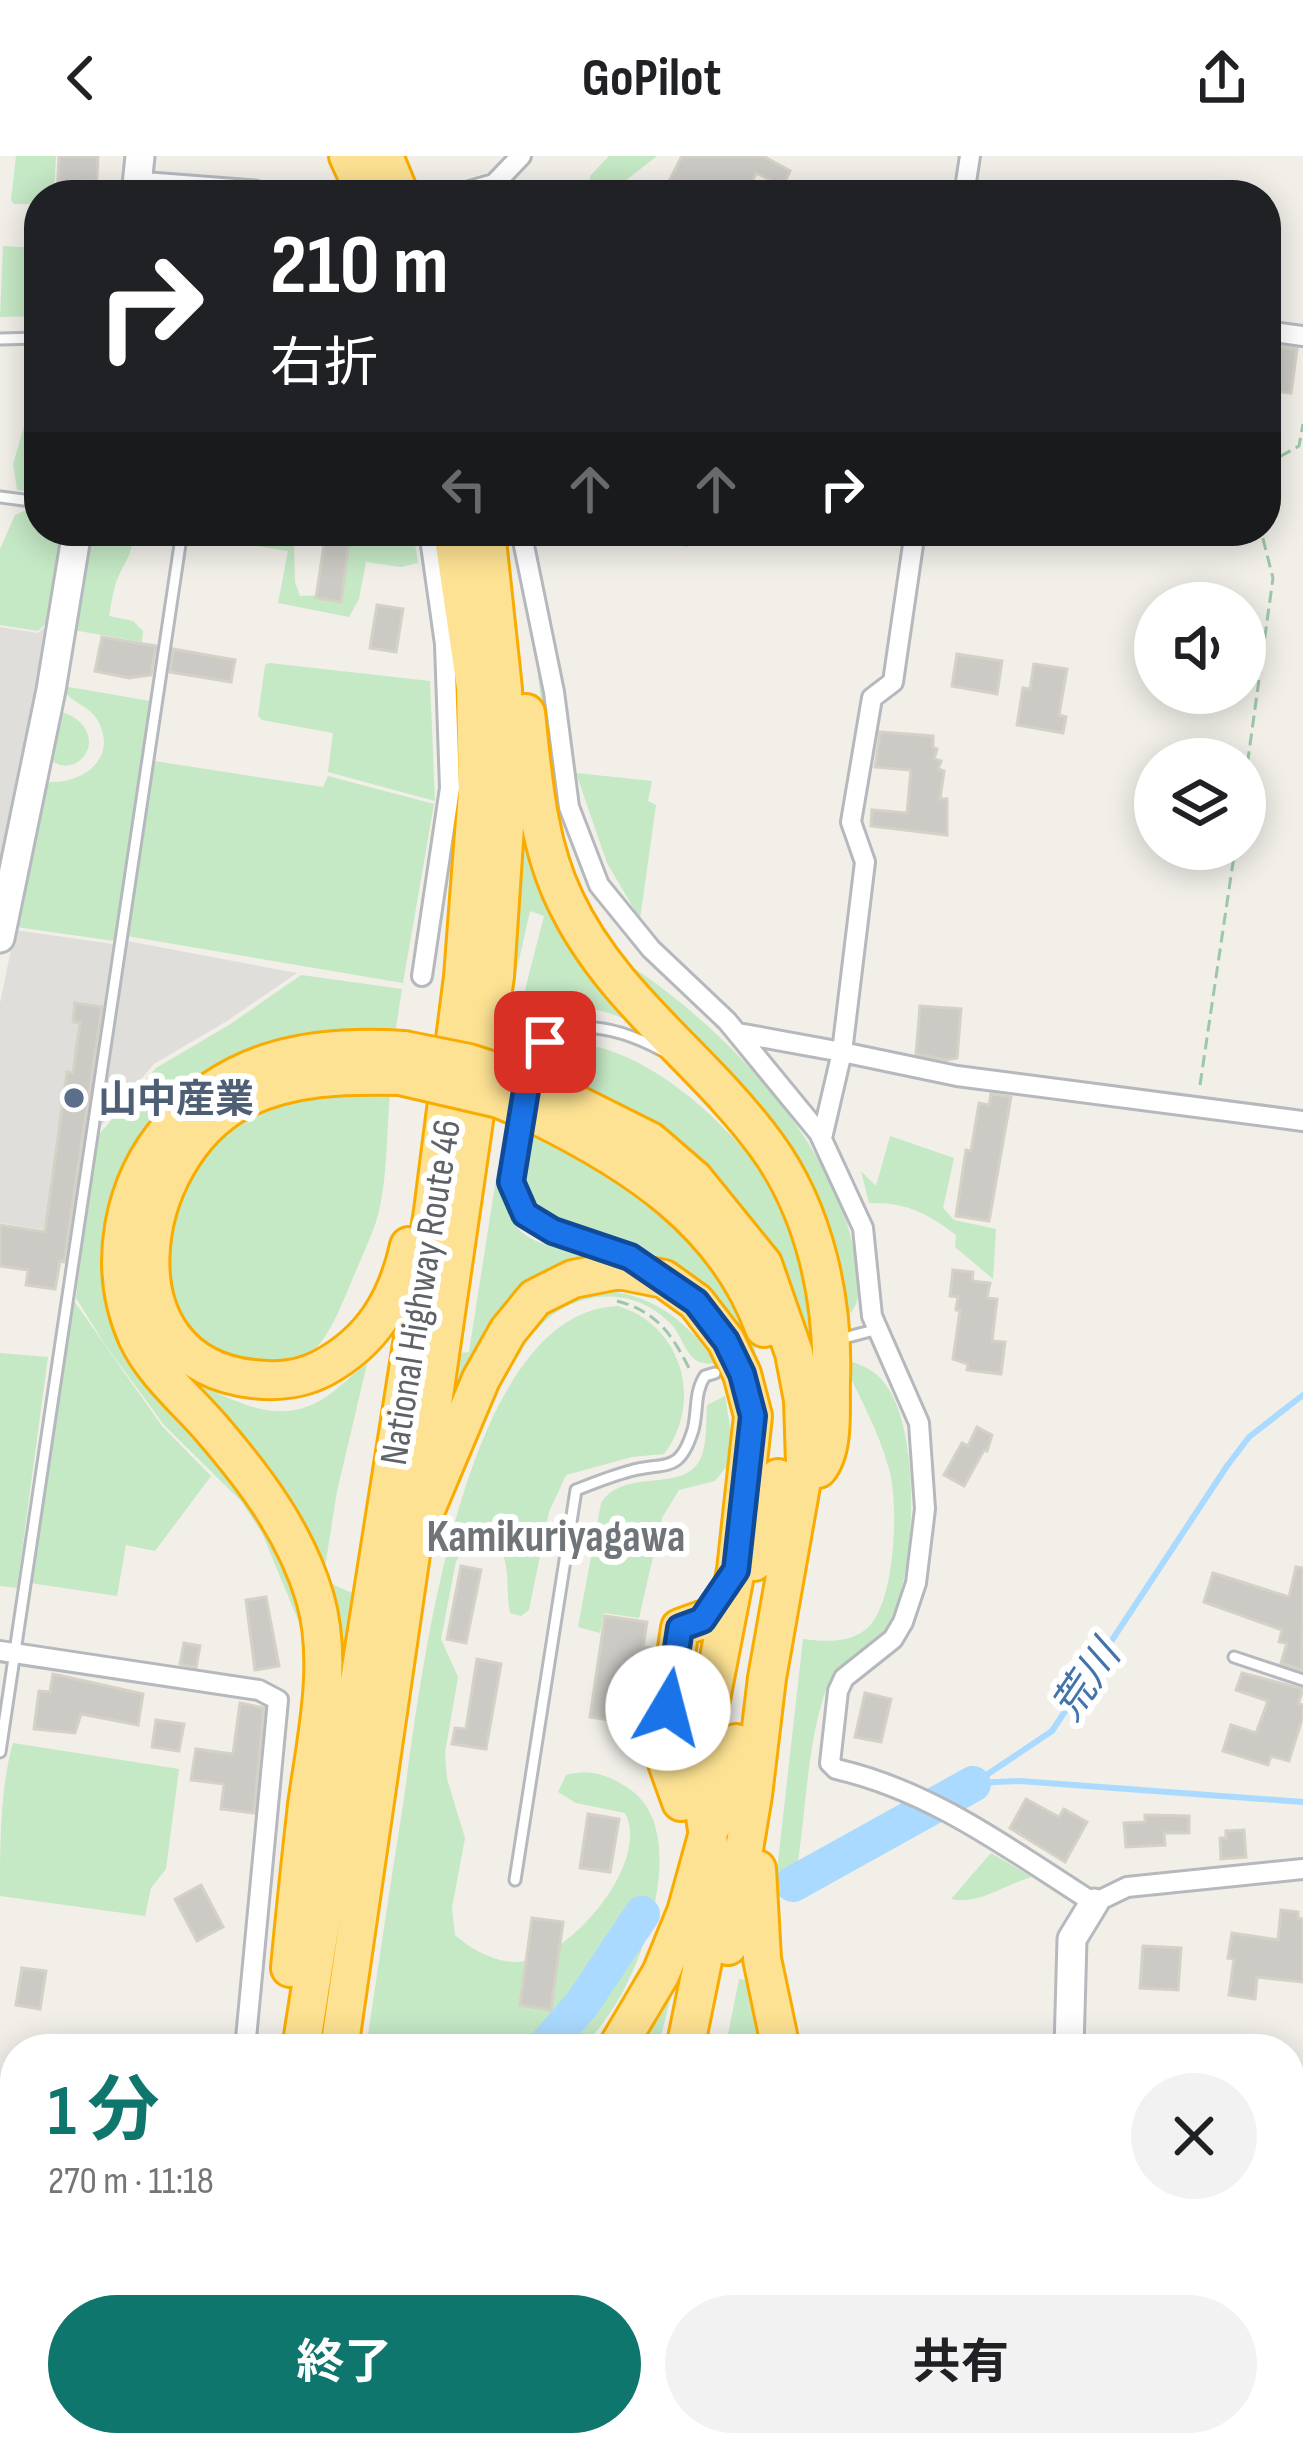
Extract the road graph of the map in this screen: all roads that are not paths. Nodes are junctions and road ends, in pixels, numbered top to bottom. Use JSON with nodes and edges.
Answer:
{"nodes":[{"id":1,"x":75,"y":546,"type":"edge"},
{"id":2,"x":180,"y":546,"type":"edge"},
{"id":3,"x":431,"y":546,"type":"edge"},
{"id":4,"x":485,"y":546,"type":"edge"},
{"id":5,"x":488,"y":546,"type":"edge"},
{"id":6,"x":489,"y":546,"type":"edge"},
{"id":7,"x":492,"y":546,"type":"edge"},
{"id":8,"x":913,"y":546,"type":"edge"},
{"id":9,"x":0,"y":938,"type":"edge"},
{"id":10,"x":422,"y":976,"type":"dead end"},
{"id":11,"x":738,"y":1033,"type":"junction"},
{"id":12,"x":842,"y":1052,"type":"junction"},
{"id":13,"x":402,"y":1063,"type":"junction"},
{"id":14,"x":700,"y":1072,"type":"junction"},
{"id":15,"x":1303,"y":1120,"type":"edge"},
{"id":16,"x":822,"y":1138,"type":"junction"},
{"id":17,"x":433,"y":1211,"type":"junction"},
{"id":18,"x":664,"y":1279,"type":"junction"},
{"id":19,"x":878,"y":1329,"type":"junction"},
{"id":20,"x":844,"y":1338,"type":"dead end"},
{"id":21,"x":715,"y":1372,"type":"dead end"},
{"id":22,"x":775,"y":1482,"type":"junction"},
{"id":23,"x":410,"y":1543,"type":"junction"},
{"id":24,"x":742,"y":1576,"type":"junction"},
{"id":25,"x":7,"y":1652,"type":"edge"},
{"id":26,"x":1234,"y":1658,"type":"dead end"},
{"id":27,"x":1303,"y":1680,"type":"edge"},
{"id":28,"x":0,"y":1752,"type":"edge"},
{"id":29,"x":753,"y":1795,"type":"junction"},
{"id":30,"x":707,"y":1836,"type":"junction"},
{"id":31,"x":1303,"y":1869,"type":"edge"},
{"id":32,"x":515,"y":1880,"type":"dead end"},
{"id":33,"x":1094,"y":1903,"type":"junction"},
{"id":34,"x":246,"y":2034,"type":"edge"},
{"id":35,"x":284,"y":2034,"type":"edge"},
{"id":36,"x":303,"y":2034,"type":"edge"},
{"id":37,"x":341,"y":2034,"type":"edge"},
{"id":38,"x":625,"y":2034,"type":"edge"},
{"id":39,"x":688,"y":2034,"type":"edge"},
{"id":40,"x":710,"y":2034,"type":"edge"},
{"id":41,"x":777,"y":2034,"type":"edge"},
{"id":42,"x":1069,"y":2034,"type":"edge"}],
"edges":[{"from":1,"to":9,"type":"street"},
{"from":2,"to":25,"type":"lane"},
{"from":3,"to":10,"type":"street"},
{"from":4,"to":17,"type":"highway","name":"National Highway Route 46"},
{"from":5,"to":23,"type":"highway","name":"National Highway Route 46"},
{"from":6,"to":14,"type":"highway"},
{"from":7,"to":11,"type":"street"},
{"from":8,"to":12,"type":"street"},
{"from":11,"to":12,"type":"street"},
{"from":11,"to":16,"type":"street"},
{"from":12,"to":15,"type":"street"},
{"from":12,"to":16,"type":"street"},
{"from":13,"to":17,"type":"highway"},
{"from":13,"to":22,"type":"highway","bridge":true},
{"from":13,"to":35,"type":"highway"},
{"from":14,"to":18,"type":"lane"},
{"from":14,"to":22,"type":"highway"},
{"from":16,"to":19,"type":"street"},
{"from":17,"to":36,"type":"highway","name":"National Highway Route 46"},
{"from":18,"to":22,"type":"highway"},
{"from":18,"to":23,"type":"highway"},
{"from":19,"to":20,"type":"lane"},
{"from":19,"to":33,"type":"street"},
{"from":21,"to":32,"type":"lane"},
{"from":22,"to":24,"type":"highway"},
{"from":22,"to":29,"type":"highway"},
{"from":22,"to":30,"type":"highway"},
{"from":23,"to":37,"type":"highway","name":"National Highway Route 46"},
{"from":24,"to":30,"type":"highway"},
{"from":24,"to":30,"type":"highway"},
{"from":25,"to":28,"type":"lane"},
{"from":25,"to":34,"type":"street"},
{"from":26,"to":27,"type":"lane"},
{"from":29,"to":40,"type":"highway"},
{"from":29,"to":41,"type":"highway"},
{"from":30,"to":38,"type":"highway"},
{"from":30,"to":39,"type":"highway"},
{"from":31,"to":33,"type":"street"},
{"from":33,"to":42,"type":"street"}]}
